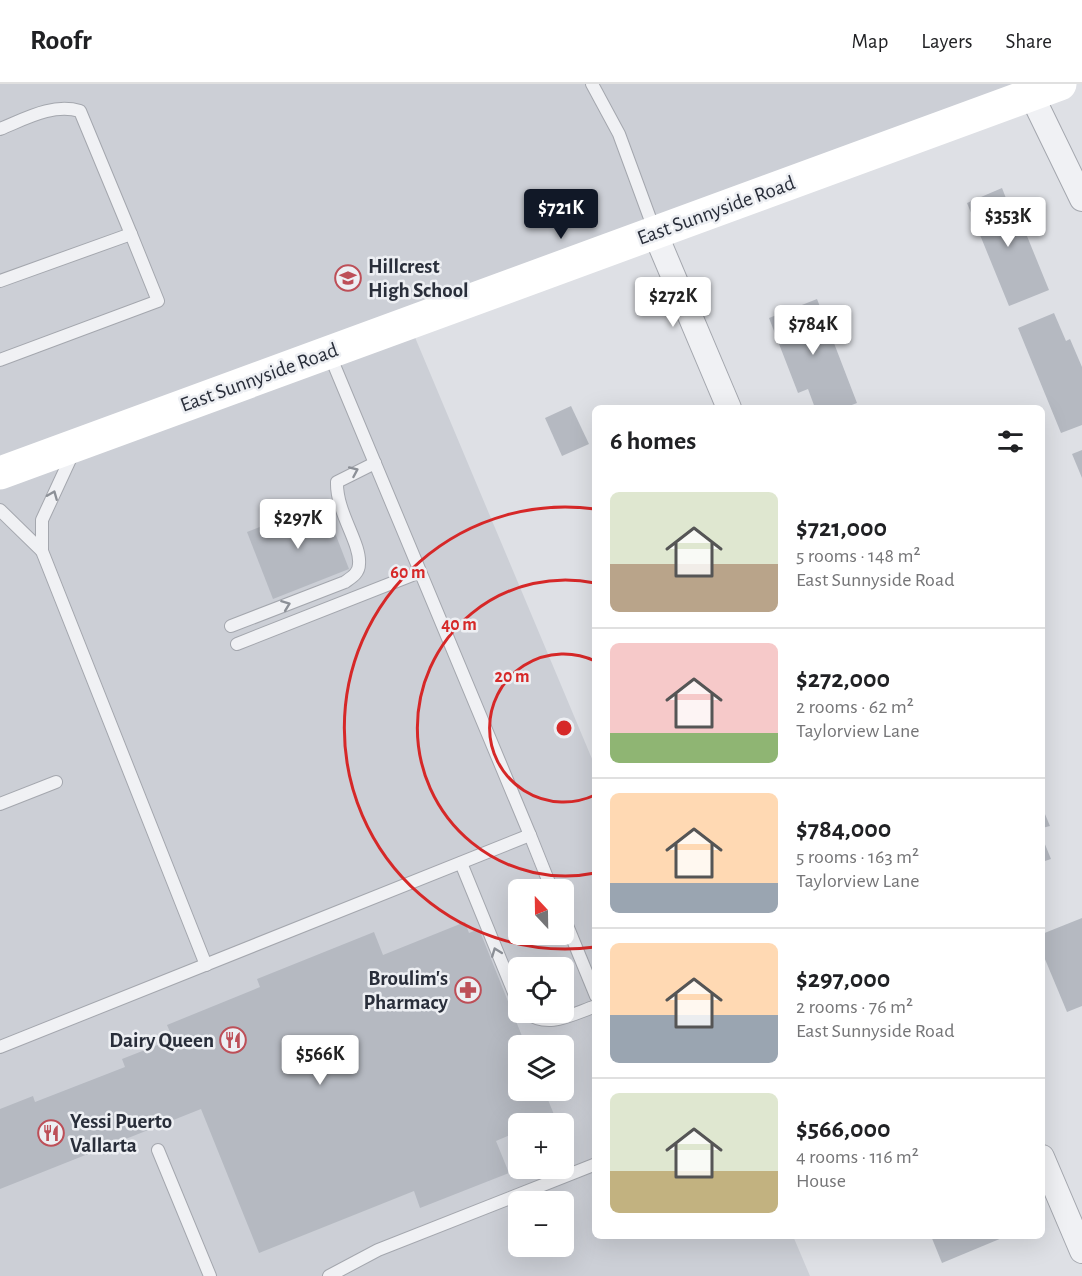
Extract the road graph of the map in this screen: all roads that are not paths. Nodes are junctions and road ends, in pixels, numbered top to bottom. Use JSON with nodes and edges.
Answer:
{"nodes":[{"id":1,"x":592,"y":84,"type":"edge"},
{"id":2,"x":1046,"y":89,"type":"edge"},
{"id":3,"x":0,"y":129,"type":"edge"},
{"id":4,"x":1082,"y":199,"type":"edge"},
{"id":5,"x":655,"y":232,"type":"junction"},
{"id":6,"x":130,"y":234,"type":"junction"},
{"id":7,"x":0,"y":281,"type":"edge"},
{"id":8,"x":329,"y":352,"type":"junction"},
{"id":9,"x":0,"y":360,"type":"edge"},
{"id":10,"x":728,"y":405,"type":"edge"},
{"id":11,"x":80,"y":443,"type":"junction"},
{"id":12,"x":375,"y":463,"type":"junction"},
{"id":13,"x":0,"y":473,"type":"edge"},
{"id":14,"x":0,"y":510,"type":"edge"},
{"id":15,"x":42,"y":551,"type":"junction"},
{"id":16,"x":420,"y":572,"type":"junction"},
{"id":17,"x":231,"y":626,"type":"dead end"},
{"id":18,"x":237,"y":644,"type":"dead end"},
{"id":19,"x":56,"y":782,"type":"dead end"},
{"id":20,"x":0,"y":804,"type":"edge"},
{"id":21,"x":530,"y":835,"type":"junction"},
{"id":22,"x":461,"y":863,"type":"junction"},
{"id":23,"x":548,"y":879,"type":"edge"},
{"id":24,"x":574,"y":942,"type":"edge"},
{"id":25,"x":206,"y":965,"type":"junction"},
{"id":26,"x":508,"y":978,"type":"edge"},
{"id":27,"x":592,"y":986,"type":"edge"},
{"id":28,"x":592,"y":1007,"type":"edge"},
{"id":29,"x":574,"y":1013,"type":"edge"},
{"id":30,"x":0,"y":1047,"type":"edge"},
{"id":31,"x":158,"y":1150,"type":"dead end"},
{"id":32,"x":1045,"y":1164,"type":"edge"},
{"id":33,"x":592,"y":1166,"type":"edge"},
{"id":34,"x":1082,"y":1251,"type":"edge"},
{"id":35,"x":210,"y":1276,"type":"edge"},
{"id":36,"x":329,"y":1276,"type":"edge"}],
"edges":[{"from":1,"to":5,"type":"lane"},
{"from":2,"to":4,"type":"street"},
{"from":2,"to":5,"type":"main road","name":"East Sunnyside Road"},
{"from":3,"to":6,"type":"lane"},
{"from":5,"to":8,"type":"main road","name":"East Sunnyside Road"},
{"from":5,"to":10,"type":"street"},
{"from":6,"to":7,"type":"lane"},
{"from":6,"to":9,"type":"lane"},
{"from":8,"to":11,"type":"main road","name":"East Sunnyside Road"},
{"from":8,"to":12,"type":"lane"},
{"from":11,"to":13,"type":"main road","name":"East Sunnyside Road"},
{"from":15,"to":11,"type":"lane","one_way":true},
{"from":12,"to":16,"type":"lane"},
{"from":17,"to":12,"type":"lane","one_way":true},
{"from":14,"to":15,"type":"lane"},
{"from":15,"to":25,"type":"lane"},
{"from":16,"to":18,"type":"lane"},
{"from":16,"to":21,"type":"lane"},
{"from":19,"to":20,"type":"lane"},
{"from":21,"to":22,"type":"lane"},
{"from":21,"to":23,"type":"lane"},
{"from":22,"to":25,"type":"lane"},
{"from":26,"to":22,"type":"lane","one_way":true},
{"from":24,"to":27,"type":"lane"},
{"from":25,"to":30,"type":"lane"},
{"from":28,"to":29,"type":"lane"},
{"from":31,"to":35,"type":"lane"},
{"from":32,"to":34,"type":"street"},
{"from":33,"to":36,"type":"lane"}]}
